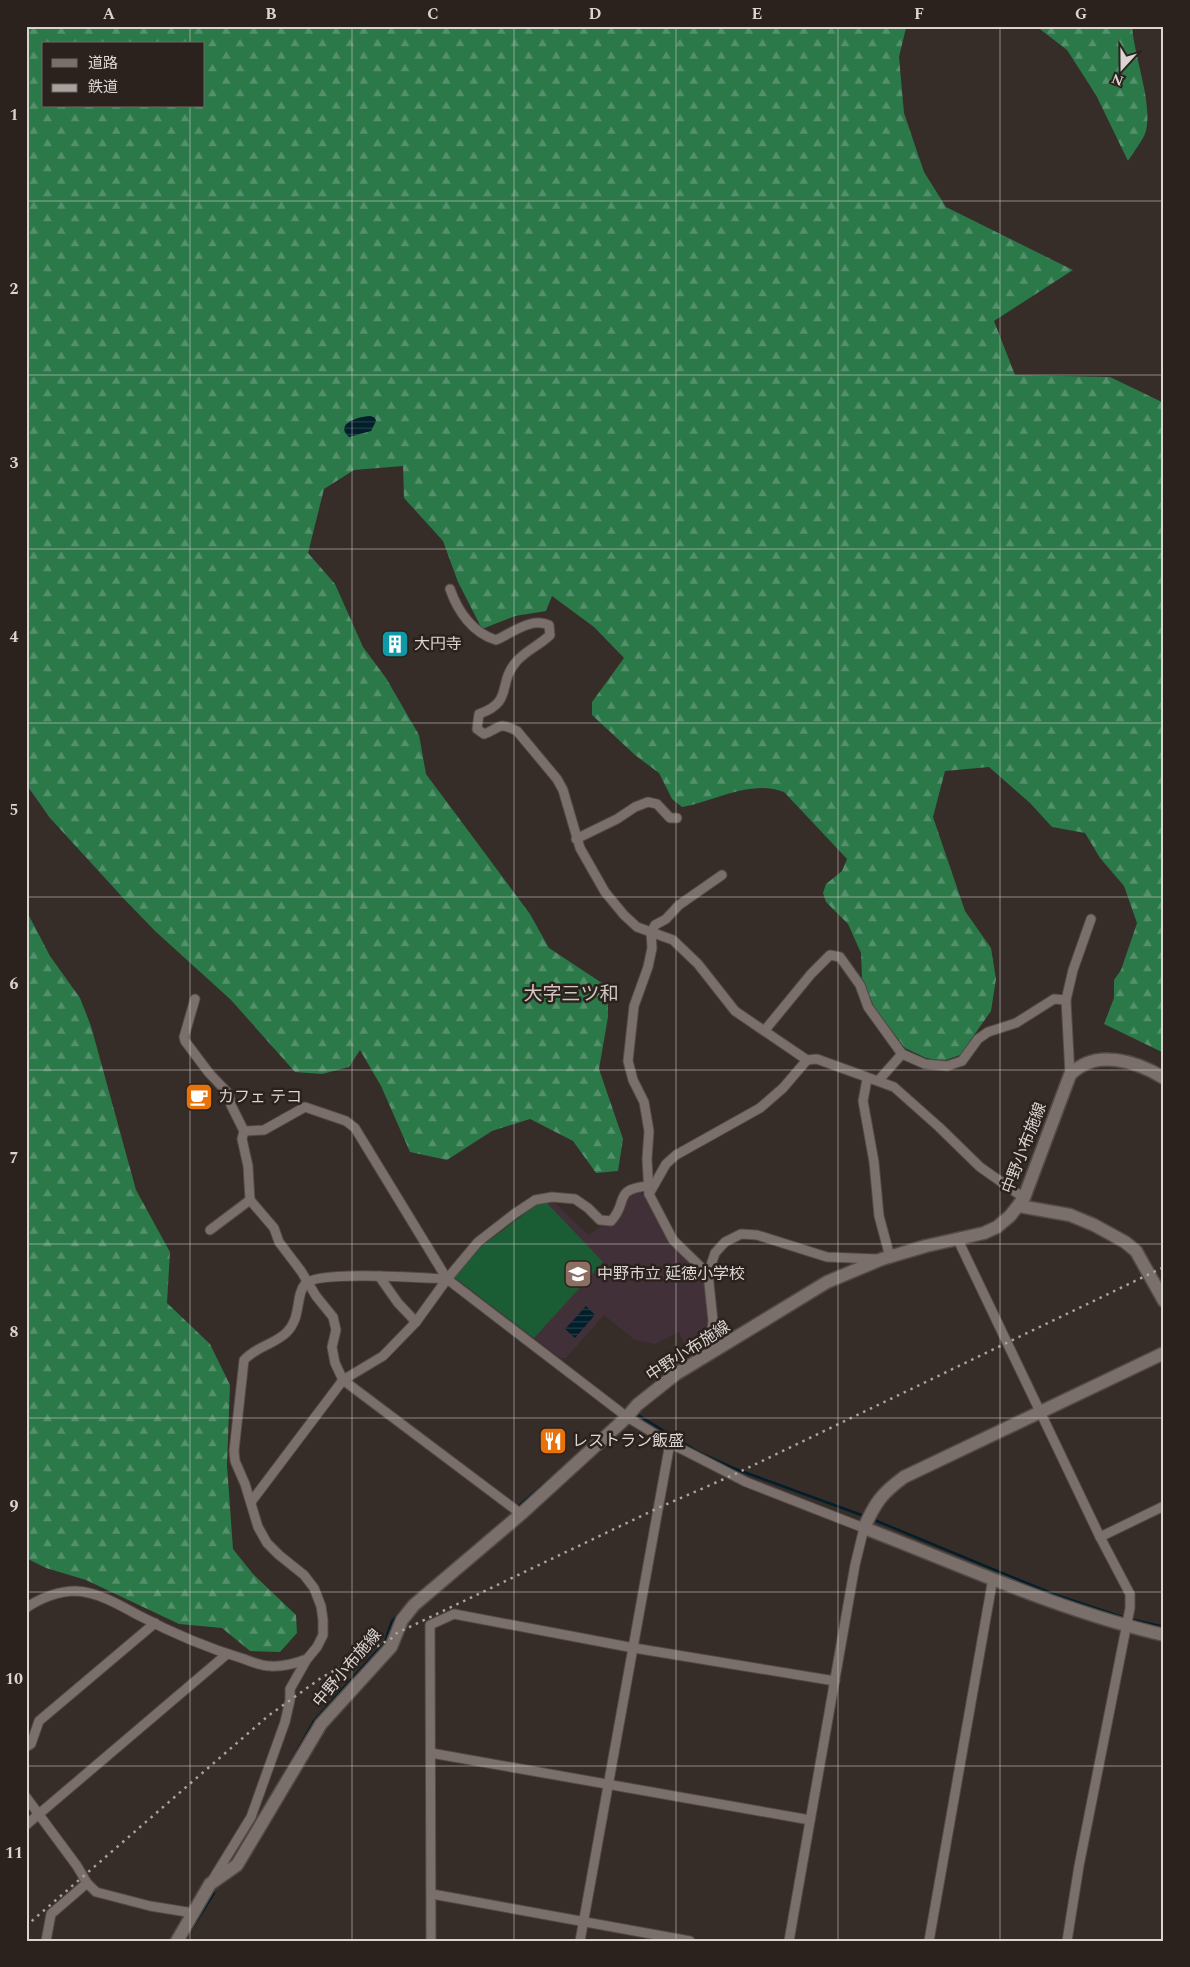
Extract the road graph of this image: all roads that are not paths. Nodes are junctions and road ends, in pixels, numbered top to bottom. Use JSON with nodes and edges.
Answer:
{"nodes":[{"id":1,"x":450,"y":589,"type":"dead end"},
{"id":2,"x":677,"y":818,"type":"dead end"},
{"id":3,"x":576,"y":839,"type":"junction"},
{"id":4,"x":722,"y":875,"type":"dead end"},
{"id":5,"x":1091,"y":919,"type":"dead end"},
{"id":6,"x":651,"y":933,"type":"junction"},
{"id":7,"x":195,"y":999,"type":"dead end"},
{"id":8,"x":1066,"y":1000,"type":"junction"},
{"id":9,"x":765,"y":1030,"type":"junction"},
{"id":10,"x":902,"y":1054,"type":"junction"},
{"id":11,"x":807,"y":1060,"type":"junction"},
{"id":12,"x":1070,"y":1075,"type":"junction"},
{"id":13,"x":1164,"y":1078,"type":"edge"},
{"id":14,"x":867,"y":1079,"type":"junction"},
{"id":15,"x":878,"y":1081,"type":"junction"},
{"id":16,"x":244,"y":1131,"type":"junction"},
{"id":17,"x":649,"y":1190,"type":"junction"},
{"id":18,"x":250,"y":1200,"type":"junction"},
{"id":19,"x":1022,"y":1202,"type":"junction"},
{"id":20,"x":210,"y":1230,"type":"dead end"},
{"id":21,"x":958,"y":1240,"type":"junction"},
{"id":22,"x":886,"y":1258,"type":"junction"},
{"id":23,"x":708,"y":1274,"type":"junction"},
{"id":24,"x":378,"y":1276,"type":"junction"},
{"id":25,"x":447,"y":1279,"type":"junction"},
{"id":26,"x":308,"y":1281,"type":"junction"},
{"id":27,"x":1164,"y":1301,"type":"edge"},
{"id":28,"x":416,"y":1322,"type":"junction"},
{"id":29,"x":1164,"y":1353,"type":"edge"},
{"id":30,"x":709,"y":1354,"type":"junction"},
{"id":31,"x":343,"y":1380,"type":"junction"},
{"id":32,"x":1040,"y":1411,"type":"junction"},
{"id":33,"x":627,"y":1417,"type":"junction"},
{"id":34,"x":670,"y":1443,"type":"junction"},
{"id":35,"x":251,"y":1502,"type":"junction"},
{"id":36,"x":1164,"y":1506,"type":"edge"},
{"id":37,"x":521,"y":1514,"type":"junction"},
{"id":38,"x":864,"y":1528,"type":"junction"},
{"id":39,"x":1100,"y":1537,"type":"junction"},
{"id":40,"x":993,"y":1578,"type":"junction"},
{"id":41,"x":26,"y":1608,"type":"edge"},
{"id":42,"x":155,"y":1623,"type":"junction"},
{"id":43,"x":1126,"y":1626,"type":"junction"},
{"id":44,"x":1164,"y":1635,"type":"edge"},
{"id":45,"x":634,"y":1648,"type":"junction"},
{"id":46,"x":227,"y":1654,"type":"junction"},
{"id":47,"x":307,"y":1659,"type":"junction"},
{"id":48,"x":835,"y":1681,"type":"junction"},
{"id":49,"x":26,"y":1747,"type":"edge"},
{"id":50,"x":431,"y":1754,"type":"junction"},
{"id":51,"x":610,"y":1785,"type":"junction"},
{"id":52,"x":26,"y":1797,"type":"edge"},
{"id":53,"x":40,"y":1814,"type":"junction"},
{"id":54,"x":810,"y":1820,"type":"junction"},
{"id":55,"x":26,"y":1825,"type":"edge"},
{"id":56,"x":87,"y":1883,"type":"junction"},
{"id":57,"x":210,"y":1884,"type":"junction"},
{"id":58,"x":432,"y":1894,"type":"junction"},
{"id":59,"x":193,"y":1913,"type":"junction"},
{"id":60,"x":584,"y":1922,"type":"junction"},
{"id":61,"x":46,"y":1941,"type":"edge"},
{"id":62,"x":177,"y":1941,"type":"edge"},
{"id":63,"x":431,"y":1941,"type":"edge"},
{"id":64,"x":580,"y":1941,"type":"edge"},
{"id":65,"x":690,"y":1941,"type":"edge"},
{"id":66,"x":789,"y":1941,"type":"edge"},
{"id":67,"x":928,"y":1941,"type":"edge"},
{"id":68,"x":1067,"y":1941,"type":"edge"}],
"edges":[{"from":1,"to":3,"type":"street"},
{"from":2,"to":3,"type":"street"},
{"from":3,"to":6,"type":"street"},
{"from":4,"to":6,"type":"street"},
{"from":5,"to":8,"type":"street"},
{"from":6,"to":9,"type":"street"},
{"from":6,"to":17,"type":"street"},
{"from":7,"to":16,"type":"street"},
{"from":8,"to":10,"type":"street"},
{"from":8,"to":12,"type":"street"},
{"from":9,"to":10,"type":"street"},
{"from":9,"to":11,"type":"street"},
{"from":10,"to":15,"type":"street"},
{"from":11,"to":14,"type":"street"},
{"from":11,"to":17,"type":"street"},
{"from":12,"to":13,"type":"main road"},
{"from":12,"to":19,"type":"main road","name":"中野小布施線"},
{"from":14,"to":15,"type":"street"},
{"from":14,"to":22,"type":"street"},
{"from":15,"to":19,"type":"street"},
{"from":16,"to":18,"type":"street"},
{"from":16,"to":25,"type":"street"},
{"from":17,"to":23,"type":"street"},
{"from":17,"to":25,"type":"street"},
{"from":18,"to":20,"type":"street"},
{"from":18,"to":26,"type":"street"},
{"from":19,"to":21,"type":"main road","name":"中野小布施線"},
{"from":19,"to":27,"type":"main road"},
{"from":21,"to":22,"type":"main road","name":"中野小布施線"},
{"from":21,"to":32,"type":"street"},
{"from":22,"to":23,"type":"street"},
{"from":22,"to":30,"type":"main road","name":"中野小布施線"},
{"from":23,"to":30,"type":"street"},
{"from":24,"to":25,"type":"street"},
{"from":24,"to":26,"type":"street"},
{"from":24,"to":28,"type":"street"},
{"from":25,"to":28,"type":"street"},
{"from":25,"to":33,"type":"street"},
{"from":26,"to":31,"type":"street"},
{"from":26,"to":35,"type":"street"},
{"from":28,"to":31,"type":"street"},
{"from":29,"to":32,"type":"main road"},
{"from":30,"to":33,"type":"main road","name":"中野小布施線"},
{"from":31,"to":35,"type":"street"},
{"from":31,"to":37,"type":"street"},
{"from":32,"to":38,"type":"main road"},
{"from":32,"to":39,"type":"street"},
{"from":33,"to":34,"type":"street"},
{"from":33,"to":37,"type":"main road","name":"中野小布施線"},
{"from":34,"to":38,"type":"street"},
{"from":34,"to":45,"type":"street"},
{"from":35,"to":47,"type":"street"},
{"from":36,"to":39,"type":"street"},
{"from":37,"to":57,"type":"main road","name":"中野小布施線"},
{"from":38,"to":40,"type":"main road"},
{"from":38,"to":48,"type":"street"},
{"from":39,"to":43,"type":"street"},
{"from":40,"to":43,"type":"main road"},
{"from":40,"to":67,"type":"street"},
{"from":41,"to":42,"type":"street"},
{"from":42,"to":46,"type":"street"},
{"from":42,"to":49,"type":"street"},
{"from":43,"to":44,"type":"main road"},
{"from":43,"to":68,"type":"street"},
{"from":45,"to":48,"type":"street"},
{"from":45,"to":50,"type":"street"},
{"from":45,"to":51,"type":"street"},
{"from":46,"to":47,"type":"street"},
{"from":46,"to":53,"type":"street"},
{"from":47,"to":57,"type":"street"},
{"from":48,"to":54,"type":"street"},
{"from":50,"to":51,"type":"street"},
{"from":50,"to":58,"type":"street"},
{"from":51,"to":54,"type":"street"},
{"from":51,"to":60,"type":"street"},
{"from":52,"to":53,"type":"street"},
{"from":53,"to":55,"type":"street"},
{"from":53,"to":56,"type":"street"},
{"from":54,"to":66,"type":"street"},
{"from":56,"to":59,"type":"street"},
{"from":56,"to":61,"type":"street"},
{"from":57,"to":59,"type":"main road","name":"中野小布施線"},
{"from":58,"to":60,"type":"street"},
{"from":58,"to":63,"type":"street"},
{"from":59,"to":62,"type":"main road","name":"中野小布施線"},
{"from":60,"to":64,"type":"street"},
{"from":60,"to":65,"type":"street"}]}
